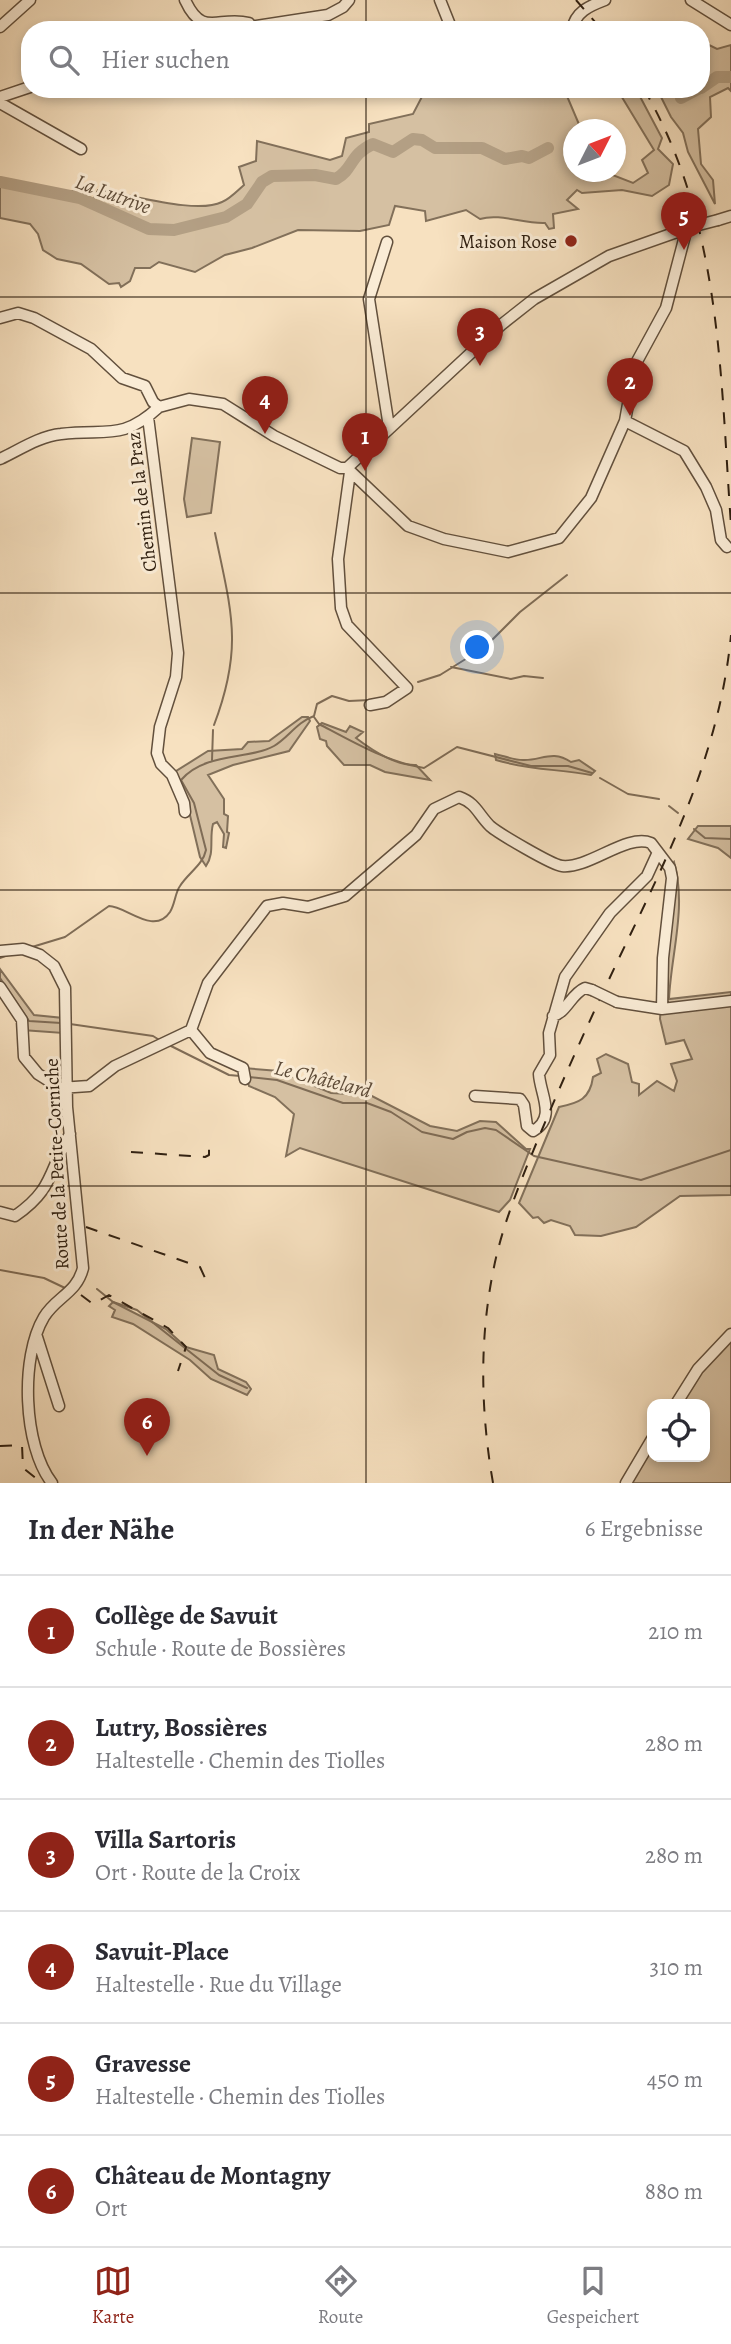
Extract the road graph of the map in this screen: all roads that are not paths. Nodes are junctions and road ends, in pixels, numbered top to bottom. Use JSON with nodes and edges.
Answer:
{"nodes":[{"id":1,"x":30,"y":0,"type":"edge"},
{"id":2,"x":185,"y":0,"type":"edge"},
{"id":3,"x":349,"y":0,"type":"edge"},
{"id":4,"x":440,"y":0,"type":"edge"},
{"id":5,"x":605,"y":0,"type":"edge"},
{"id":6,"x":691,"y":0,"type":"edge"},
{"id":7,"x":200,"y":21,"type":"edge"},
{"id":8,"x":293,"y":21,"type":"edge"},
{"id":9,"x":448,"y":21,"type":"edge"},
{"id":10,"x":573,"y":21,"type":"edge"},
{"id":11,"x":731,"y":25,"type":"edge"},
{"id":12,"x":0,"y":27,"type":"edge"},
{"id":13,"x":21,"y":90,"type":"edge"},
{"id":14,"x":0,"y":97,"type":"edge"},
{"id":15,"x":0,"y":103,"type":"edge"},
{"id":16,"x":81,"y":149,"type":"dead end"},
{"id":17,"x":731,"y":216,"type":"edge"},
{"id":18,"x":689,"y":227,"type":"junction"},
{"id":19,"x":387,"y":242,"type":"dead end"},
{"id":20,"x":0,"y":318,"type":"edge"},
{"id":21,"x":159,"y":407,"type":"junction"},
{"id":22,"x":148,"y":417,"type":"junction"},
{"id":23,"x":625,"y":421,"type":"junction"},
{"id":24,"x":389,"y":427,"type":"junction"},
{"id":25,"x":0,"y":459,"type":"edge"},
{"id":26,"x":348,"y":470,"type":"junction"},
{"id":27,"x":727,"y":547,"type":"dead end"},
{"id":28,"x":370,"y":705,"type":"dead end"},
{"id":29,"x":185,"y":813,"type":"dead end"},
{"id":30,"x":657,"y":851,"type":"junction"},
{"id":31,"x":0,"y":951,"type":"edge"},
{"id":32,"x":0,"y":987,"type":"edge"},
{"id":33,"x":731,"y":1001,"type":"edge"},
{"id":34,"x":662,"y":1009,"type":"junction"},
{"id":35,"x":553,"y":1016,"type":"junction"},
{"id":36,"x":191,"y":1030,"type":"junction"},
{"id":37,"x":244,"y":1073,"type":"dead end"},
{"id":38,"x":67,"y":1088,"type":"junction"},
{"id":39,"x":475,"y":1096,"type":"dead end"},
{"id":40,"x":69,"y":1134,"type":"junction"},
{"id":41,"x":0,"y":1212,"type":"edge"},
{"id":42,"x":731,"y":1334,"type":"edge"},
{"id":43,"x":37,"y":1336,"type":"junction"},
{"id":44,"x":679,"y":1399,"type":"edge"},
{"id":45,"x":60,"y":1406,"type":"dead end"},
{"id":46,"x":647,"y":1447,"type":"edge"},
{"id":47,"x":52,"y":1483,"type":"edge"},
{"id":48,"x":626,"y":1483,"type":"edge"}],
"edges":[{"from":1,"to":12,"type":"street"},
{"from":2,"to":7,"type":"street"},
{"from":3,"to":8,"type":"street"},
{"from":4,"to":9,"type":"street"},
{"from":5,"to":10,"type":"street"},
{"from":6,"to":11,"type":"street"},
{"from":13,"to":14,"type":"street"},
{"from":15,"to":16,"type":"street"},
{"from":17,"to":18,"type":"street","bridge":true},
{"from":18,"to":23,"type":"street"},
{"from":18,"to":24,"type":"street"},
{"from":19,"to":24,"type":"street"},
{"from":20,"to":21,"type":"street"},
{"from":21,"to":22,"type":"street"},
{"from":21,"to":26,"type":"street"},
{"from":22,"to":25,"type":"street"},
{"from":22,"to":29,"type":"street","name":"Chemin de la Praz"},
{"from":23,"to":26,"type":"street"},
{"from":23,"to":27,"type":"street"},
{"from":24,"to":26,"type":"street"},
{"from":26,"to":28,"type":"street"},
{"from":30,"to":34,"type":"street"},
{"from":30,"to":35,"type":"street"},
{"from":30,"to":36,"type":"street"},
{"from":31,"to":38,"type":"street","name":"Route de la Petite-Corniche"},
{"from":32,"to":38,"type":"street"},
{"from":33,"to":34,"type":"street"},
{"from":34,"to":35,"type":"street","bridge":true},
{"from":35,"to":39,"type":"street"},
{"from":36,"to":37,"type":"street"},
{"from":36,"to":38,"type":"street"},
{"from":38,"to":40,"type":"street","name":"Route de la Petite-Corniche"},
{"from":40,"to":41,"type":"street"},
{"from":40,"to":43,"type":"street","name":"Route de la Petite-Corniche"},
{"from":42,"to":44,"type":"street"},
{"from":43,"to":45,"type":"street"},
{"from":43,"to":47,"type":"street","name":"Route de la Petite-Corniche"},
{"from":46,"to":48,"type":"street"}]}
